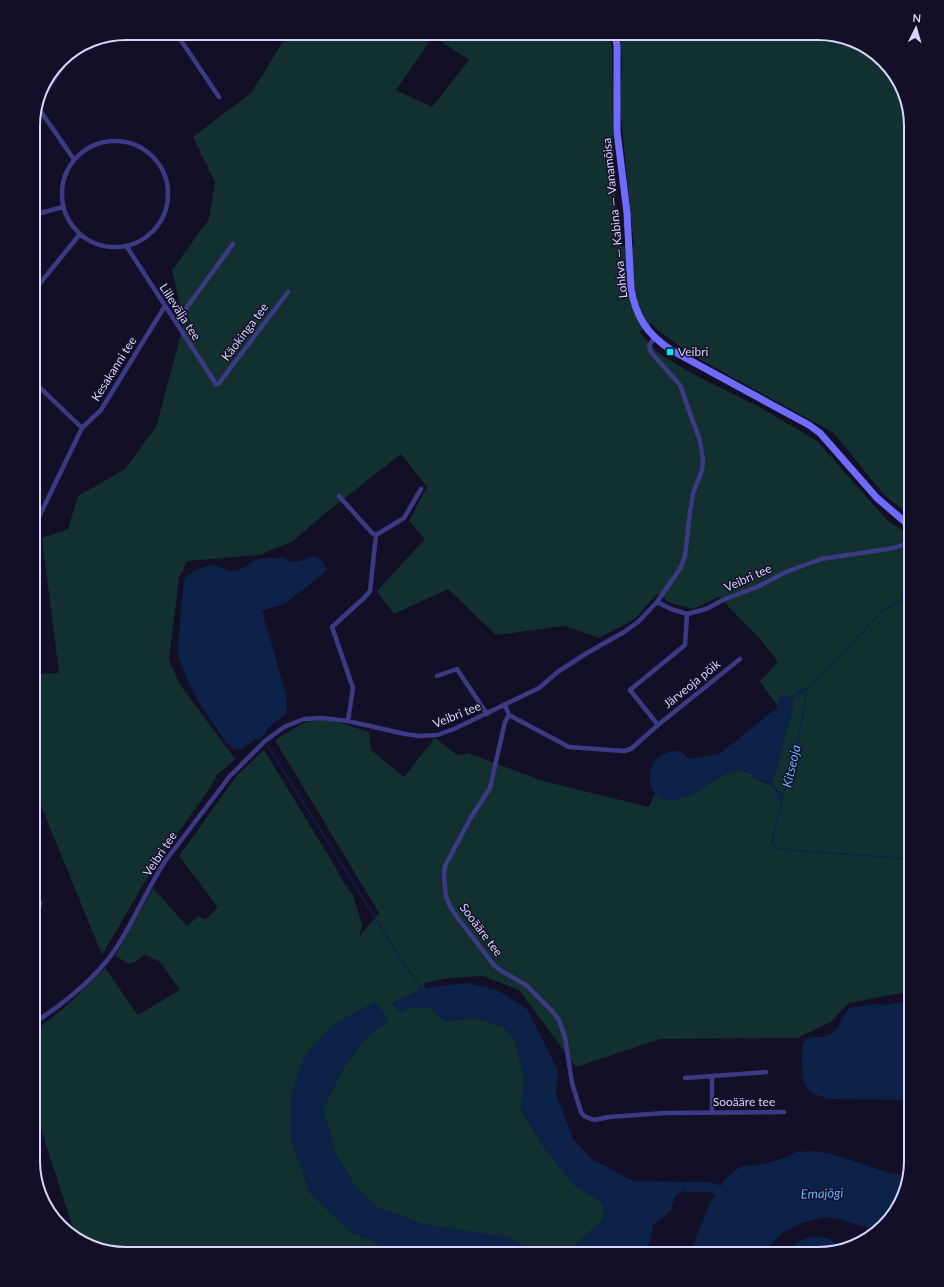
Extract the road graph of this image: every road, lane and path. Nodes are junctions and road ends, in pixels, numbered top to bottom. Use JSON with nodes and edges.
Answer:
{"nodes":[{"id":1,"x":181,"y":40,"type":"edge"},
{"id":2,"x":616,"y":40,"type":"edge"},
{"id":3,"x":220,"y":97,"type":"dead end"},
{"id":4,"x":42,"y":112,"type":"edge"},
{"id":5,"x":75,"y":159,"type":"junction"},
{"id":6,"x":64,"y":207,"type":"junction"},
{"id":7,"x":40,"y":213,"type":"edge"},
{"id":8,"x":80,"y":234,"type":"junction"},
{"id":9,"x":233,"y":244,"type":"dead end"},
{"id":10,"x":127,"y":247,"type":"junction"},
{"id":11,"x":40,"y":283,"type":"edge"},
{"id":12,"x":288,"y":292,"type":"dead end"},
{"id":13,"x":165,"y":306,"type":"junction"},
{"id":14,"x":176,"y":322,"type":"junction"},
{"id":15,"x":655,"y":337,"type":"junction"},
{"id":16,"x":219,"y":383,"type":"joint"},
{"id":17,"x":40,"y":389,"type":"edge"},
{"id":18,"x":82,"y":428,"type":"junction"},
{"id":19,"x":421,"y":489,"type":"dead end"},
{"id":20,"x":339,"y":496,"type":"dead end"},
{"id":21,"x":40,"y":516,"type":"edge"},
{"id":22,"x":904,"y":521,"type":"edge"},
{"id":23,"x":376,"y":535,"type":"junction"},
{"id":24,"x":904,"y":544,"type":"edge"},
{"id":25,"x":657,"y":602,"type":"junction"},
{"id":26,"x":688,"y":614,"type":"junction"},
{"id":27,"x":740,"y":659,"type":"dead end"},
{"id":28,"x":438,"y":676,"type":"dead end"},
{"id":29,"x":505,"y":705,"type":"junction"},
{"id":30,"x":487,"y":714,"type":"junction"},
{"id":31,"x":509,"y":715,"type":"junction"},
{"id":32,"x":348,"y":721,"type":"junction"},
{"id":33,"x":658,"y":726,"type":"junction"},
{"id":34,"x":40,"y":1019,"type":"edge"},
{"id":35,"x":766,"y":1072,"type":"dead end"},
{"id":36,"x":712,"y":1076,"type":"junction"},
{"id":37,"x":686,"y":1078,"type":"dead end"},
{"id":38,"x":712,"y":1112,"type":"junction"},
{"id":39,"x":784,"y":1112,"type":"dead end"}],
"edges":[{"from":1,"to":3,"type":"street"},
{"from":2,"to":15,"type":"street","name":"Lohkva — Kabina — Vanamõisa"},
{"from":4,"to":5,"type":"street"},
{"from":5,"to":6,"type":"street"},
{"from":5,"to":10,"type":"street"},
{"from":6,"to":7,"type":"street"},
{"from":6,"to":8,"type":"street"},
{"from":8,"to":10,"type":"street"},
{"from":8,"to":11,"type":"street"},
{"from":9,"to":14,"type":"street"},
{"from":10,"to":13,"type":"street","name":"Lillevälja tee"},
{"from":12,"to":16,"type":"street","name":"Käokinga tee"},
{"from":13,"to":14,"type":"street","name":"Lillevälja tee"},
{"from":13,"to":18,"type":"street","name":"Kesakanni tee"},
{"from":14,"to":16,"type":"street","name":"Lillevälja tee"},
{"from":15,"to":22,"type":"street","name":"Lohkva — Kabina — Vanamõisa"},
{"from":15,"to":25,"type":"street","name":"Veibri tee"},
{"from":17,"to":18,"type":"street"},
{"from":18,"to":21,"type":"street","name":"Kesakanni tee"},
{"from":19,"to":23,"type":"street"},
{"from":20,"to":23,"type":"street"},
{"from":23,"to":32,"type":"street"},
{"from":24,"to":26,"type":"street","name":"Veibri tee"},
{"from":25,"to":26,"type":"street"},
{"from":25,"to":29,"type":"street","name":"Veibri tee"},
{"from":26,"to":33,"type":"street"},
{"from":27,"to":33,"type":"street","name":"Järveoja põik"},
{"from":28,"to":30,"type":"street"},
{"from":29,"to":30,"type":"street","name":"Veibri tee"},
{"from":29,"to":31,"type":"street"},
{"from":30,"to":32,"type":"street","name":"Veibri tee"},
{"from":31,"to":33,"type":"street","name":"Järveoja põik"},
{"from":31,"to":38,"type":"street","name":"Sooääre tee"},
{"from":32,"to":34,"type":"street","name":"Veibri tee"},
{"from":35,"to":36,"type":"street"},
{"from":36,"to":37,"type":"street"},
{"from":36,"to":38,"type":"street"},
{"from":38,"to":39,"type":"street","name":"Sooääre tee"}]}
